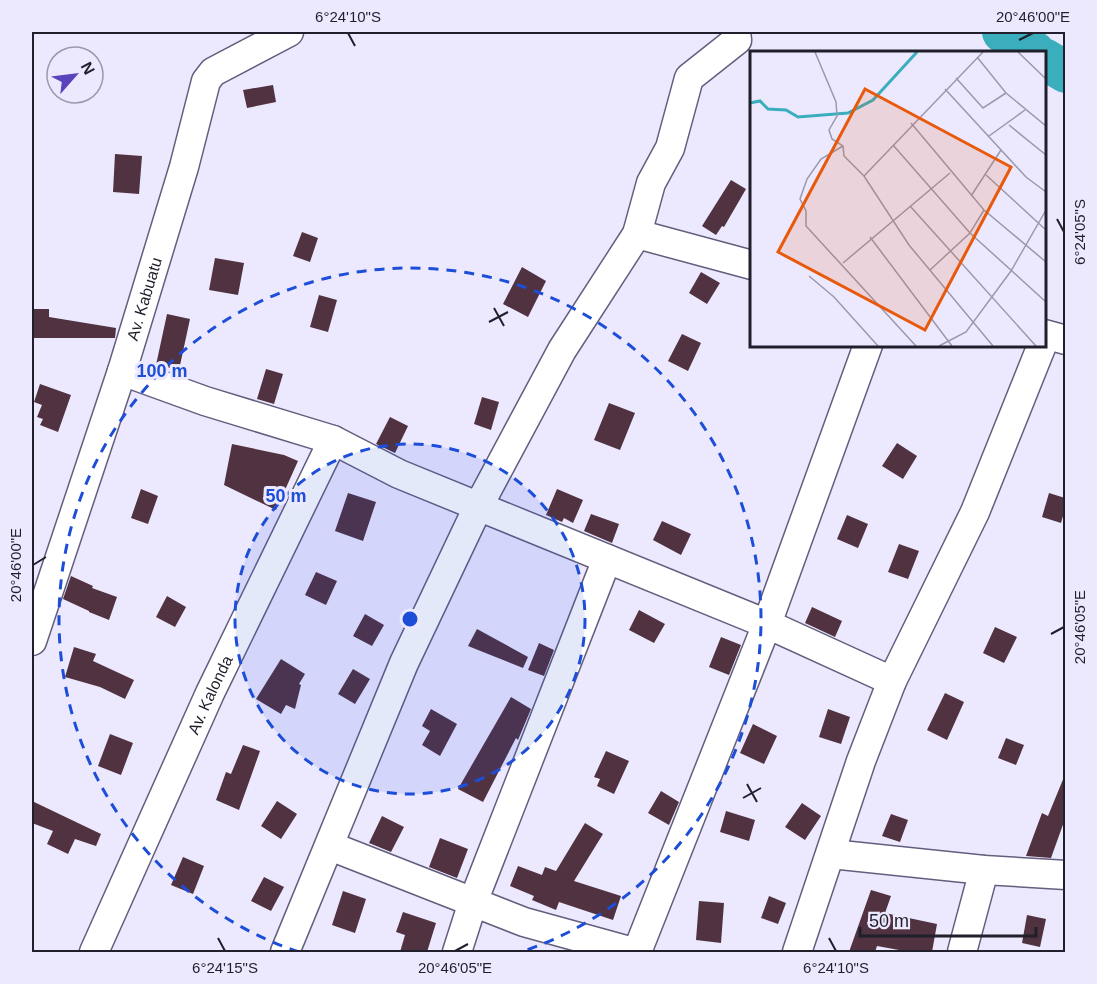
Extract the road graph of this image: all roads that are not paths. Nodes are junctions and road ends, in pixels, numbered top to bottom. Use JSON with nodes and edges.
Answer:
{"nodes":[{"id":1,"x":289,"y":32,"type":"edge"},
{"id":2,"x":733,"y":34,"type":"edge"},
{"id":3,"x":638,"y":234,"type":"junction"},
{"id":4,"x":750,"y":264,"type":"edge"},
{"id":5,"x":868,"y":346,"type":"edge"},
{"id":6,"x":1045,"y":346,"type":"edge"},
{"id":7,"x":122,"y":371,"type":"junction"},
{"id":8,"x":333,"y":440,"type":"junction"},
{"id":9,"x":478,"y":507,"type":"junction"},
{"id":10,"x":607,"y":559,"type":"junction"},
{"id":11,"x":767,"y":624,"type":"junction"},
{"id":12,"x":32,"y":641,"type":"edge"},
{"id":13,"x":892,"y":681,"type":"junction"},
{"id":14,"x":330,"y":846,"type":"junction"},
{"id":15,"x":831,"y":854,"type":"junction"},
{"id":16,"x":984,"y":870,"type":"junction"},
{"id":17,"x":1065,"y":875,"type":"edge"},
{"id":18,"x":473,"y":902,"type":"junction"},
{"id":19,"x":94,"y":952,"type":"edge"},
{"id":20,"x":285,"y":952,"type":"edge"},
{"id":21,"x":457,"y":952,"type":"edge"},
{"id":22,"x":635,"y":952,"type":"edge"},
{"id":23,"x":797,"y":952,"type":"edge"},
{"id":24,"x":962,"y":952,"type":"edge"}],
"edges":[{"from":1,"to":7,"type":"street","name":"Av. Kabuatu"},
{"from":2,"to":3,"type":"street"},
{"from":3,"to":4,"type":"street"},
{"from":3,"to":9,"type":"street"},
{"from":5,"to":11,"type":"street"},
{"from":6,"to":13,"type":"street"},
{"from":7,"to":8,"type":"street"},
{"from":7,"to":12,"type":"street","name":"Av. Kabuatu"},
{"from":8,"to":9,"type":"street"},
{"from":8,"to":19,"type":"street","name":"Av. Kalonda"},
{"from":9,"to":10,"type":"street"},
{"from":9,"to":14,"type":"street"},
{"from":10,"to":11,"type":"street"},
{"from":10,"to":18,"type":"street"},
{"from":11,"to":13,"type":"street"},
{"from":11,"to":22,"type":"street"},
{"from":13,"to":15,"type":"street"},
{"from":14,"to":18,"type":"street"},
{"from":14,"to":20,"type":"street"},
{"from":15,"to":16,"type":"street"},
{"from":15,"to":23,"type":"street"},
{"from":16,"to":17,"type":"street"},
{"from":16,"to":24,"type":"street"},
{"from":18,"to":21,"type":"street"},
{"from":18,"to":22,"type":"street"}]}
